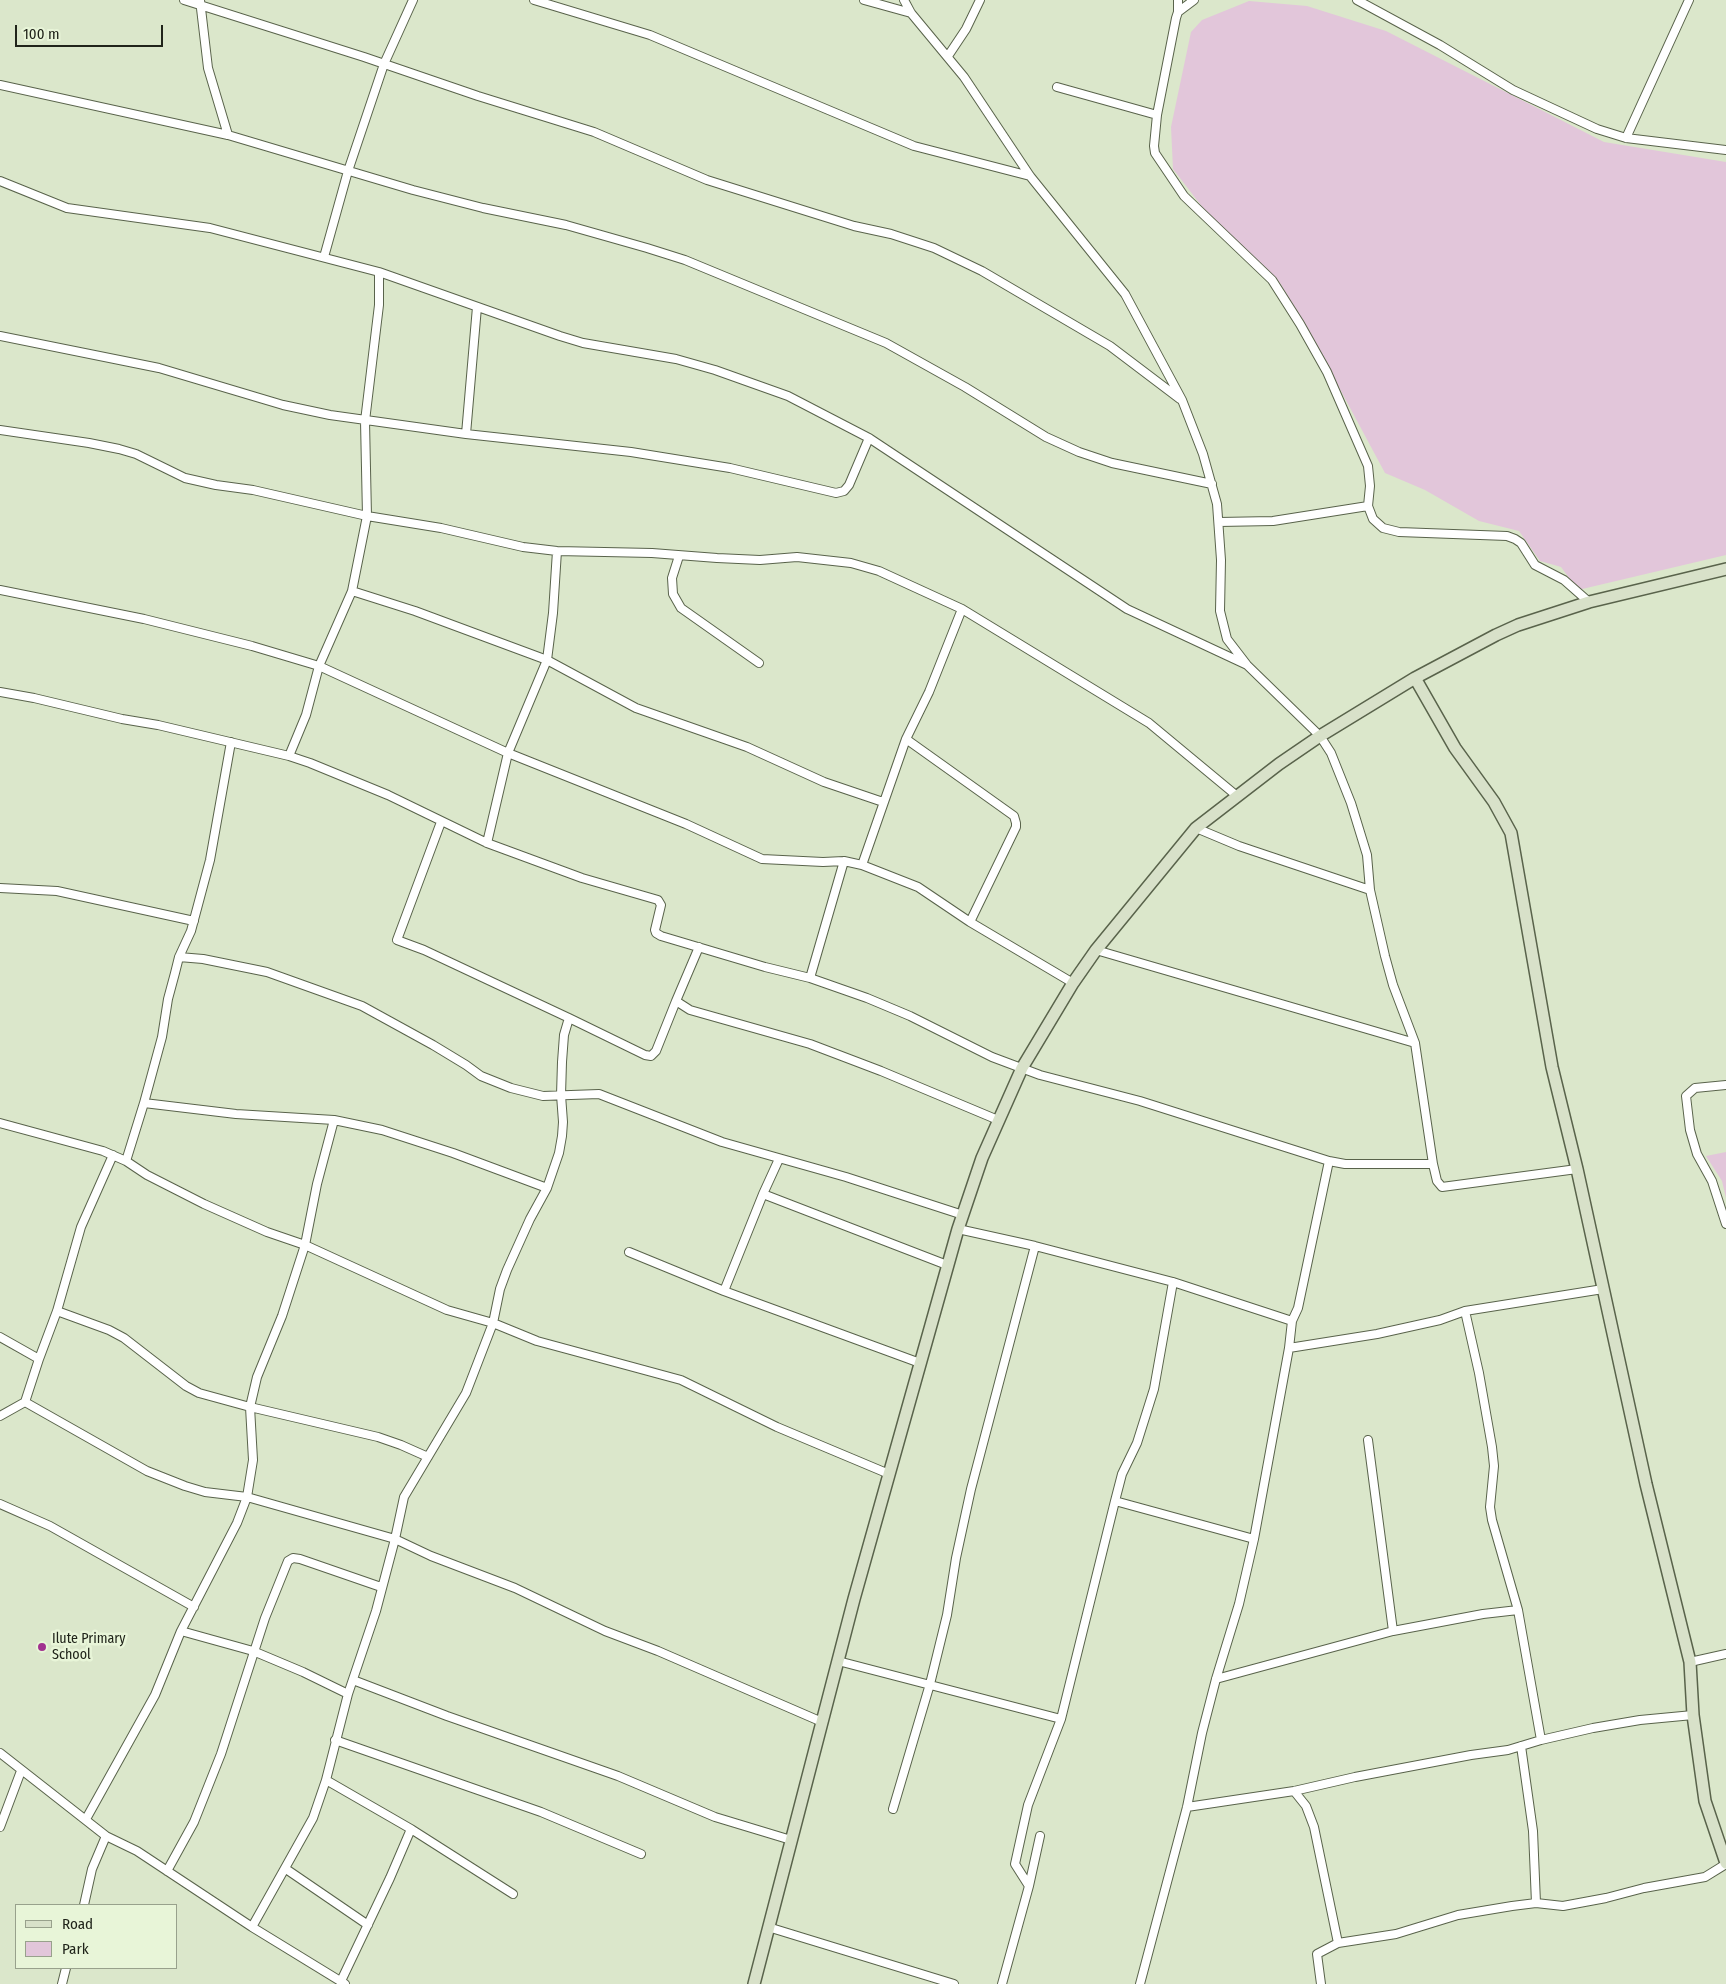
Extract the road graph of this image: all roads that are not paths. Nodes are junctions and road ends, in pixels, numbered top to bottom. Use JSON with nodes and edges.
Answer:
{"nodes":[{"id":1,"x":184,"y":0,"type":"edge"},
{"id":2,"x":414,"y":0,"type":"edge"},
{"id":3,"x":534,"y":0,"type":"edge"},
{"id":4,"x":864,"y":0,"type":"edge"},
{"id":5,"x":904,"y":0,"type":"edge"},
{"id":6,"x":980,"y":0,"type":"edge"},
{"id":7,"x":1178,"y":0,"type":"edge"},
{"id":8,"x":1194,"y":0,"type":"edge"},
{"id":9,"x":1356,"y":0,"type":"edge"},
{"id":10,"x":1689,"y":0,"type":"edge"},
{"id":11,"x":200,"y":3,"type":"edge"},
{"id":12,"x":1178,"y":12,"type":"junction"},
{"id":13,"x":911,"y":13,"type":"junction"},
{"id":14,"x":948,"y":56,"type":"junction"},
{"id":15,"x":384,"y":64,"type":"junction"},
{"id":16,"x":0,"y":85,"type":"edge"},
{"id":17,"x":1057,"y":87,"type":"dead end"},
{"id":18,"x":1157,"y":115,"type":"junction"},
{"id":19,"x":228,"y":135,"type":"junction"},
{"id":20,"x":1626,"y":138,"type":"junction"},
{"id":21,"x":1726,"y":150,"type":"edge"},
{"id":22,"x":348,"y":171,"type":"junction"},
{"id":23,"x":1030,"y":176,"type":"junction"},
{"id":24,"x":0,"y":181,"type":"edge"},
{"id":25,"x":324,"y":257,"type":"junction"},
{"id":26,"x":379,"y":272,"type":"junction"},
{"id":27,"x":477,"y":307,"type":"junction"},
{"id":28,"x":0,"y":336,"type":"edge"},
{"id":29,"x":1182,"y":400,"type":"junction"},
{"id":30,"x":365,"y":421,"type":"junction"},
{"id":31,"x":0,"y":430,"type":"edge"},
{"id":32,"x":466,"y":434,"type":"junction"},
{"id":33,"x":869,"y":438,"type":"junction"},
{"id":34,"x":1212,"y":484,"type":"junction"},
{"id":35,"x":1368,"y":506,"type":"junction"},
{"id":36,"x":366,"y":516,"type":"junction"},
{"id":37,"x":1219,"y":522,"type":"junction"},
{"id":38,"x":557,"y":551,"type":"junction"},
{"id":39,"x":679,"y":556,"type":"junction"},
{"id":40,"x":1726,"y":570,"type":"edge"},
{"id":41,"x":0,"y":590,"type":"edge"},
{"id":42,"x":352,"y":591,"type":"junction"},
{"id":43,"x":1588,"y":602,"type":"junction"},
{"id":44,"x":962,"y":609,"type":"junction"},
{"id":45,"x":547,"y":660,"type":"junction"},
{"id":46,"x":759,"y":662,"type":"dead end"},
{"id":47,"x":1247,"y":665,"type":"junction"},
{"id":48,"x":320,"y":666,"type":"junction"},
{"id":49,"x":1415,"y":678,"type":"junction"},
{"id":50,"x":0,"y":692,"type":"edge"},
{"id":51,"x":1320,"y":736,"type":"junction"},
{"id":52,"x":906,"y":739,"type":"junction"},
{"id":53,"x":231,"y":742,"type":"junction"},
{"id":54,"x":508,"y":753,"type":"junction"},
{"id":55,"x":289,"y":756,"type":"junction"},
{"id":56,"x":1237,"y":796,"type":"junction"},
{"id":57,"x":883,"y":802,"type":"junction"},
{"id":58,"x":441,"y":822,"type":"junction"},
{"id":59,"x":1196,"y":828,"type":"junction"},
{"id":60,"x":487,"y":843,"type":"junction"},
{"id":61,"x":844,"y":860,"type":"junction"},
{"id":62,"x":862,"y":865,"type":"junction"},
{"id":63,"x":0,"y":888,"type":"edge"},
{"id":64,"x":1370,"y":890,"type":"junction"},
{"id":65,"x":194,"y":921,"type":"junction"},
{"id":66,"x":970,"y":922,"type":"junction"},
{"id":67,"x":699,"y":947,"type":"junction"},
{"id":68,"x":1096,"y":950,"type":"junction"},
{"id":69,"x":179,"y":957,"type":"junction"},
{"id":70,"x":810,"y":978,"type":"junction"},
{"id":71,"x":1073,"y":983,"type":"junction"},
{"id":72,"x":676,"y":1002,"type":"junction"},
{"id":73,"x":569,"y":1018,"type":"junction"},
{"id":74,"x":1415,"y":1043,"type":"junction"},
{"id":75,"x":1022,"y":1068,"type":"junction"},
{"id":76,"x":1726,"y":1085,"type":"edge"},
{"id":77,"x":560,"y":1095,"type":"junction"},
{"id":78,"x":144,"y":1103,"type":"junction"},
{"id":79,"x":334,"y":1120,"type":"junction"},
{"id":80,"x":998,"y":1120,"type":"junction"},
{"id":81,"x":0,"y":1123,"type":"edge"},
{"id":82,"x":113,"y":1155,"type":"junction"},
{"id":83,"x":779,"y":1159,"type":"junction"},
{"id":84,"x":126,"y":1161,"type":"junction"},
{"id":85,"x":1329,"y":1161,"type":"junction"},
{"id":86,"x":1433,"y":1164,"type":"junction"},
{"id":87,"x":1578,"y":1169,"type":"junction"},
{"id":88,"x":547,"y":1188,"type":"junction"},
{"id":89,"x":763,"y":1194,"type":"junction"},
{"id":90,"x":963,"y":1215,"type":"junction"},
{"id":91,"x":1726,"y":1224,"type":"edge"},
{"id":92,"x":958,"y":1229,"type":"junction"},
{"id":93,"x":305,"y":1245,"type":"junction"},
{"id":94,"x":1035,"y":1246,"type":"junction"},
{"id":95,"x":629,"y":1252,"type":"dead end"},
{"id":96,"x":947,"y":1265,"type":"junction"},
{"id":97,"x":1173,"y":1282,"type":"junction"},
{"id":98,"x":1603,"y":1289,"type":"junction"},
{"id":99,"x":724,"y":1291,"type":"junction"},
{"id":100,"x":57,"y":1311,"type":"junction"},
{"id":101,"x":1465,"y":1311,"type":"junction"},
{"id":102,"x":1292,"y":1320,"type":"junction"},
{"id":103,"x":493,"y":1323,"type":"junction"},
{"id":104,"x":0,"y":1336,"type":"edge"},
{"id":105,"x":1289,"y":1348,"type":"junction"},
{"id":106,"x":39,"y":1359,"type":"junction"},
{"id":107,"x":920,"y":1363,"type":"junction"},
{"id":108,"x":25,"y":1402,"type":"junction"},
{"id":109,"x":250,"y":1407,"type":"junction"},
{"id":110,"x":0,"y":1416,"type":"edge"},
{"id":111,"x":1368,"y":1440,"type":"dead end"},
{"id":112,"x":428,"y":1457,"type":"junction"},
{"id":113,"x":889,"y":1474,"type":"junction"},
{"id":114,"x":247,"y":1497,"type":"junction"},
{"id":115,"x":1115,"y":1501,"type":"junction"},
{"id":116,"x":0,"y":1504,"type":"edge"},
{"id":117,"x":395,"y":1539,"type":"junction"},
{"id":118,"x":1254,"y":1539,"type":"junction"},
{"id":119,"x":382,"y":1587,"type":"junction"},
{"id":120,"x":194,"y":1607,"type":"junction"},
{"id":121,"x":1518,"y":1610,"type":"junction"},
{"id":122,"x":181,"y":1631,"type":"junction"},
{"id":123,"x":1393,"y":1631,"type":"junction"},
{"id":124,"x":254,"y":1651,"type":"junction"},
{"id":125,"x":1726,"y":1654,"type":"edge"},
{"id":126,"x":838,"y":1661,"type":"junction"},
{"id":127,"x":1690,"y":1662,"type":"junction"},
{"id":128,"x":1216,"y":1679,"type":"junction"},
{"id":129,"x":353,"y":1680,"type":"junction"},
{"id":130,"x":930,"y":1684,"type":"junction"},
{"id":131,"x":348,"y":1694,"type":"junction"},
{"id":132,"x":1694,"y":1715,"type":"junction"},
{"id":133,"x":1061,"y":1719,"type":"junction"},
{"id":134,"x":822,"y":1722,"type":"junction"},
{"id":135,"x":335,"y":1740,"type":"junction"},
{"id":136,"x":1541,"y":1740,"type":"junction"},
{"id":137,"x":1521,"y":1746,"type":"junction"},
{"id":138,"x":0,"y":1753,"type":"edge"},
{"id":139,"x":21,"y":1771,"type":"junction"},
{"id":140,"x":326,"y":1780,"type":"junction"},
{"id":141,"x":1294,"y":1791,"type":"junction"},
{"id":142,"x":1187,"y":1807,"type":"junction"},
{"id":143,"x":893,"y":1809,"type":"dead end"},
{"id":144,"x":86,"y":1819,"type":"junction"},
{"id":145,"x":0,"y":1827,"type":"edge"},
{"id":146,"x":411,"y":1830,"type":"junction"},
{"id":147,"x":106,"y":1836,"type":"junction"},
{"id":148,"x":1040,"y":1836,"type":"dead end"},
{"id":149,"x":791,"y":1840,"type":"junction"},
{"id":150,"x":641,"y":1854,"type":"dead end"},
{"id":151,"x":1726,"y":1864,"type":"edge"},
{"id":152,"x":286,"y":1869,"type":"junction"},
{"id":153,"x":167,"y":1871,"type":"junction"},
{"id":154,"x":1029,"y":1886,"type":"junction"},
{"id":155,"x":513,"y":1894,"type":"dead end"},
{"id":156,"x":84,"y":1904,"type":"edge"},
{"id":157,"x":1536,"y":1904,"type":"junction"},
{"id":158,"x":368,"y":1925,"type":"junction"},
{"id":159,"x":252,"y":1927,"type":"junction"},
{"id":160,"x":768,"y":1927,"type":"junction"},
{"id":161,"x":1338,"y":1944,"type":"junction"},
{"id":162,"x":66,"y":1969,"type":"edge"},
{"id":163,"x":343,"y":1982,"type":"edge"},
{"id":164,"x":62,"y":1984,"type":"edge"},
{"id":165,"x":754,"y":1984,"type":"edge"},
{"id":166,"x":954,"y":1984,"type":"edge"},
{"id":167,"x":1002,"y":1984,"type":"edge"},
{"id":168,"x":1140,"y":1984,"type":"edge"},
{"id":169,"x":1321,"y":1984,"type":"edge"}],
"edges":[{"from":1,"to":11,"type":"street"},
{"from":2,"to":15,"type":"street"},
{"from":3,"to":23,"type":"street"},
{"from":4,"to":13,"type":"street"},
{"from":5,"to":13,"type":"street"},
{"from":6,"to":14,"type":"street"},
{"from":7,"to":12,"type":"street"},
{"from":8,"to":12,"type":"street"},
{"from":9,"to":20,"type":"street"},
{"from":10,"to":20,"type":"street"},
{"from":11,"to":15,"type":"street"},
{"from":11,"to":19,"type":"street"},
{"from":12,"to":18,"type":"street"},
{"from":13,"to":14,"type":"street"},
{"from":14,"to":23,"type":"street"},
{"from":15,"to":22,"type":"street"},
{"from":15,"to":29,"type":"street"},
{"from":16,"to":19,"type":"street"},
{"from":17,"to":18,"type":"street"},
{"from":18,"to":35,"type":"street"},
{"from":19,"to":22,"type":"street"},
{"from":20,"to":21,"type":"street"},
{"from":22,"to":25,"type":"street"},
{"from":22,"to":34,"type":"street"},
{"from":23,"to":29,"type":"street"},
{"from":24,"to":25,"type":"street"},
{"from":25,"to":26,"type":"street"},
{"from":26,"to":27,"type":"street"},
{"from":26,"to":30,"type":"street"},
{"from":27,"to":32,"type":"street"},
{"from":27,"to":33,"type":"street"},
{"from":28,"to":30,"type":"street"},
{"from":29,"to":34,"type":"street"},
{"from":30,"to":32,"type":"street"},
{"from":30,"to":36,"type":"street"},
{"from":31,"to":36,"type":"street"},
{"from":32,"to":33,"type":"street"},
{"from":33,"to":47,"type":"street"},
{"from":34,"to":37,"type":"street"},
{"from":35,"to":37,"type":"street"},
{"from":35,"to":43,"type":"street"},
{"from":36,"to":38,"type":"street"},
{"from":36,"to":42,"type":"street"},
{"from":37,"to":47,"type":"street"},
{"from":38,"to":39,"type":"street"},
{"from":38,"to":45,"type":"street"},
{"from":39,"to":44,"type":"street"},
{"from":39,"to":46,"type":"street"},
{"from":40,"to":43,"type":"main road"},
{"from":41,"to":48,"type":"street"},
{"from":42,"to":45,"type":"street"},
{"from":42,"to":48,"type":"street"},
{"from":43,"to":49,"type":"main road"},
{"from":44,"to":52,"type":"street"},
{"from":44,"to":56,"type":"street"},
{"from":45,"to":54,"type":"street"},
{"from":45,"to":57,"type":"street"},
{"from":47,"to":51,"type":"street"},
{"from":48,"to":54,"type":"street"},
{"from":48,"to":55,"type":"street"},
{"from":49,"to":51,"type":"main road"},
{"from":49,"to":87,"type":"main road"},
{"from":50,"to":53,"type":"street"},
{"from":51,"to":56,"type":"main road"},
{"from":51,"to":64,"type":"street"},
{"from":52,"to":57,"type":"street"},
{"from":52,"to":66,"type":"street"},
{"from":53,"to":55,"type":"street"},
{"from":53,"to":65,"type":"street"},
{"from":54,"to":60,"type":"street"},
{"from":54,"to":61,"type":"street"},
{"from":55,"to":58,"type":"street"},
{"from":56,"to":59,"type":"main road"},
{"from":57,"to":62,"type":"street"},
{"from":58,"to":60,"type":"street"},
{"from":58,"to":73,"type":"street"},
{"from":59,"to":64,"type":"street"},
{"from":59,"to":68,"type":"main road"},
{"from":60,"to":67,"type":"street"},
{"from":61,"to":62,"type":"street"},
{"from":61,"to":70,"type":"street"},
{"from":62,"to":66,"type":"street"},
{"from":63,"to":65,"type":"street"},
{"from":64,"to":74,"type":"street"},
{"from":65,"to":69,"type":"street"},
{"from":66,"to":71,"type":"street"},
{"from":67,"to":70,"type":"street"},
{"from":67,"to":72,"type":"street"},
{"from":68,"to":71,"type":"main road"},
{"from":68,"to":74,"type":"street"},
{"from":69,"to":77,"type":"street"},
{"from":69,"to":78,"type":"street"},
{"from":70,"to":75,"type":"street"},
{"from":71,"to":75,"type":"main road"},
{"from":72,"to":73,"type":"street"},
{"from":72,"to":80,"type":"street"},
{"from":73,"to":77,"type":"street"},
{"from":74,"to":86,"type":"street"},
{"from":75,"to":80,"type":"main road"},
{"from":75,"to":85,"type":"street"},
{"from":76,"to":91,"type":"street"},
{"from":77,"to":83,"type":"street"},
{"from":77,"to":88,"type":"street"},
{"from":78,"to":79,"type":"street"},
{"from":78,"to":84,"type":"street"},
{"from":79,"to":88,"type":"street"},
{"from":79,"to":93,"type":"street"},
{"from":80,"to":90,"type":"main road"},
{"from":81,"to":82,"type":"street"},
{"from":82,"to":84,"type":"street"},
{"from":82,"to":100,"type":"street"},
{"from":83,"to":89,"type":"street"},
{"from":83,"to":90,"type":"street"},
{"from":84,"to":93,"type":"street"},
{"from":85,"to":86,"type":"street"},
{"from":85,"to":102,"type":"street"},
{"from":86,"to":87,"type":"street"},
{"from":87,"to":98,"type":"main road"},
{"from":88,"to":103,"type":"street"},
{"from":89,"to":96,"type":"street"},
{"from":89,"to":99,"type":"street"},
{"from":90,"to":92,"type":"main road"},
{"from":92,"to":94,"type":"street"},
{"from":92,"to":96,"type":"main road"},
{"from":93,"to":103,"type":"street"},
{"from":93,"to":109,"type":"street"},
{"from":94,"to":97,"type":"street"},
{"from":94,"to":130,"type":"street"},
{"from":95,"to":99,"type":"street"},
{"from":96,"to":107,"type":"main road"},
{"from":97,"to":102,"type":"street"},
{"from":97,"to":115,"type":"street"},
{"from":98,"to":101,"type":"street"},
{"from":98,"to":127,"type":"main road"},
{"from":99,"to":107,"type":"street"},
{"from":100,"to":106,"type":"street"},
{"from":100,"to":109,"type":"street"},
{"from":101,"to":105,"type":"street"},
{"from":101,"to":121,"type":"street"},
{"from":102,"to":105,"type":"street"},
{"from":103,"to":112,"type":"street"},
{"from":103,"to":113,"type":"street"},
{"from":104,"to":106,"type":"street"},
{"from":105,"to":118,"type":"street"},
{"from":106,"to":108,"type":"street"},
{"from":107,"to":113,"type":"main road"},
{"from":108,"to":110,"type":"street"},
{"from":108,"to":114,"type":"street"},
{"from":109,"to":112,"type":"street"},
{"from":109,"to":114,"type":"street"},
{"from":111,"to":123,"type":"street"},
{"from":112,"to":117,"type":"street"},
{"from":113,"to":126,"type":"main road"},
{"from":114,"to":117,"type":"street"},
{"from":114,"to":120,"type":"street"},
{"from":115,"to":118,"type":"street"},
{"from":115,"to":133,"type":"street"},
{"from":116,"to":120,"type":"street"},
{"from":117,"to":119,"type":"street"},
{"from":117,"to":134,"type":"street"},
{"from":118,"to":128,"type":"street"},
{"from":119,"to":124,"type":"street"},
{"from":119,"to":129,"type":"street"},
{"from":120,"to":122,"type":"street"},
{"from":121,"to":123,"type":"street"},
{"from":121,"to":136,"type":"street"},
{"from":122,"to":124,"type":"street"},
{"from":122,"to":144,"type":"street"},
{"from":123,"to":128,"type":"street"},
{"from":124,"to":131,"type":"street"},
{"from":124,"to":153,"type":"street"},
{"from":125,"to":127,"type":"street"},
{"from":126,"to":130,"type":"street"},
{"from":126,"to":134,"type":"main road"},
{"from":127,"to":132,"type":"main road"},
{"from":128,"to":142,"type":"street"},
{"from":129,"to":131,"type":"street"},
{"from":129,"to":149,"type":"street"},
{"from":130,"to":133,"type":"street"},
{"from":130,"to":143,"type":"street"},
{"from":131,"to":135,"type":"street"},
{"from":132,"to":136,"type":"street"},
{"from":132,"to":151,"type":"main road"},
{"from":133,"to":154,"type":"street"},
{"from":134,"to":149,"type":"main road"},
{"from":135,"to":140,"type":"street"},
{"from":135,"to":150,"type":"street"},
{"from":136,"to":137,"type":"street"},
{"from":137,"to":141,"type":"street"},
{"from":137,"to":157,"type":"street"},
{"from":138,"to":139,"type":"street"},
{"from":139,"to":144,"type":"street"},
{"from":139,"to":145,"type":"street"},
{"from":140,"to":146,"type":"street"},
{"from":140,"to":152,"type":"street"},
{"from":141,"to":142,"type":"street"},
{"from":141,"to":161,"type":"street"},
{"from":142,"to":168,"type":"street"},
{"from":144,"to":147,"type":"street"},
{"from":146,"to":155,"type":"street"},
{"from":146,"to":158,"type":"street"},
{"from":147,"to":153,"type":"street"},
{"from":147,"to":156,"type":"street"},
{"from":148,"to":154,"type":"street"},
{"from":149,"to":160,"type":"main road"},
{"from":151,"to":157,"type":"street"},
{"from":152,"to":158,"type":"street"},
{"from":152,"to":159,"type":"street"},
{"from":153,"to":159,"type":"street"},
{"from":154,"to":167,"type":"street"},
{"from":157,"to":161,"type":"street"},
{"from":158,"to":163,"type":"street"},
{"from":159,"to":163,"type":"street"},
{"from":160,"to":165,"type":"main road"},
{"from":160,"to":166,"type":"street"},
{"from":161,"to":169,"type":"street"},
{"from":162,"to":164,"type":"street"}]}
